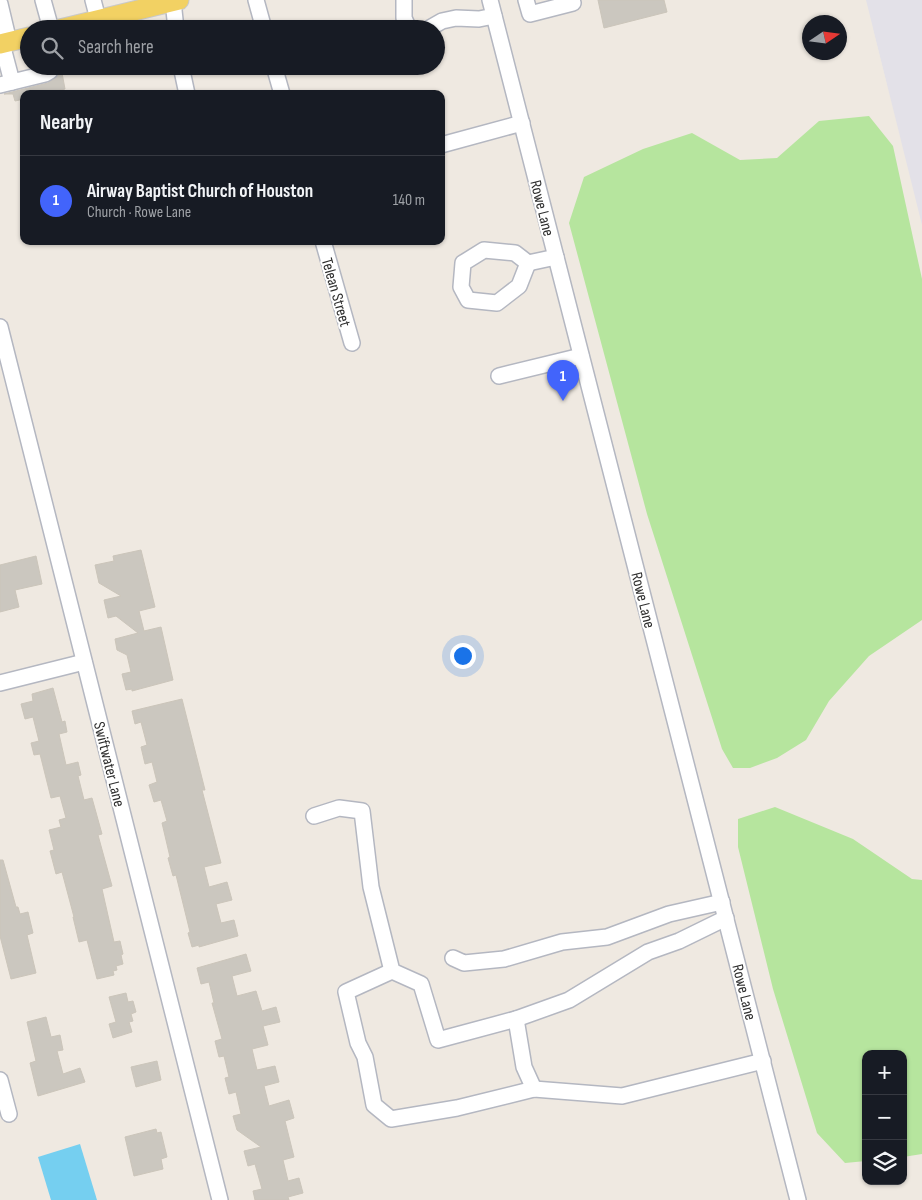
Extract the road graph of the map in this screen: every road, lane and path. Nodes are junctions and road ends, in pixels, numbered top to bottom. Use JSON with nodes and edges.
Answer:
{"nodes":[{"id":1,"x":43,"y":0,"type":"edge"},
{"id":2,"x":93,"y":0,"type":"edge"},
{"id":3,"x":175,"y":0,"type":"edge"},
{"id":4,"x":256,"y":0,"type":"edge"},
{"id":5,"x":404,"y":0,"type":"edge"},
{"id":6,"x":490,"y":0,"type":"edge"},
{"id":7,"x":526,"y":0,"type":"edge"},
{"id":8,"x":572,"y":0,"type":"edge"},
{"id":9,"x":0,"y":4,"type":"edge"},
{"id":10,"x":494,"y":16,"type":"junction"},
{"id":11,"x":98,"y":19,"type":"junction"},
{"id":12,"x":49,"y":20,"type":"edge"},
{"id":13,"x":94,"y":20,"type":"edge"},
{"id":14,"x":176,"y":20,"type":"edge"},
{"id":15,"x":262,"y":20,"type":"edge"},
{"id":16,"x":405,"y":20,"type":"edge"},
{"id":17,"x":445,"y":20,"type":"edge"},
{"id":18,"x":20,"y":39,"type":"edge"},
{"id":19,"x":3,"y":43,"type":"edge"},
{"id":20,"x":41,"y":75,"type":"edge"},
{"id":21,"x":183,"y":75,"type":"edge"},
{"id":22,"x":277,"y":75,"type":"edge"},
{"id":23,"x":6,"y":84,"type":"edge"},
{"id":24,"x":186,"y":90,"type":"edge"},
{"id":25,"x":281,"y":90,"type":"edge"},
{"id":26,"x":522,"y":123,"type":"junction"},
{"id":27,"x":445,"y":144,"type":"edge"},
{"id":28,"x":324,"y":245,"type":"edge"},
{"id":29,"x":556,"y":258,"type":"junction"},
{"id":30,"x":528,"y":264,"type":"junction"},
{"id":31,"x":0,"y":327,"type":"edge"},
{"id":32,"x":352,"y":343,"type":"dead end"},
{"id":33,"x":581,"y":356,"type":"junction"},
{"id":34,"x":499,"y":376,"type":"dead end"},
{"id":35,"x":84,"y":662,"type":"junction"},
{"id":36,"x":0,"y":683,"type":"edge"},
{"id":37,"x":314,"y":816,"type":"dead end"},
{"id":38,"x":722,"y":902,"type":"junction"},
{"id":39,"x":726,"y":918,"type":"junction"},
{"id":40,"x":453,"y":958,"type":"dead end"},
{"id":41,"x":392,"y":971,"type":"junction"},
{"id":42,"x":516,"y":1019,"type":"junction"},
{"id":43,"x":763,"y":1061,"type":"junction"},
{"id":44,"x":0,"y":1080,"type":"edge"},
{"id":45,"x":534,"y":1089,"type":"junction"},
{"id":46,"x":9,"y":1114,"type":"dead end"},
{"id":47,"x":220,"y":1200,"type":"edge"},
{"id":48,"x":798,"y":1200,"type":"edge"}],
"edges":[{"from":1,"to":12,"type":"street"},
{"from":2,"to":11,"type":"street"},
{"from":3,"to":11,"type":"main road"},
{"from":3,"to":14,"type":"street"},
{"from":4,"to":15,"type":"street"},
{"from":5,"to":16,"type":"street"},
{"from":6,"to":10,"type":"street","name":"Rowe Lane"},
{"from":7,"to":8,"type":"street"},
{"from":9,"to":19,"type":"street"},
{"from":10,"to":17,"type":"street"},
{"from":10,"to":26,"type":"street","name":"Rowe Lane"},
{"from":11,"to":13,"type":"main road"},
{"from":18,"to":19,"type":"main road"},
{"from":19,"to":23,"type":"street"},
{"from":20,"to":23,"type":"street"},
{"from":21,"to":24,"type":"street"},
{"from":22,"to":25,"type":"street"},
{"from":26,"to":27,"type":"street"},
{"from":26,"to":29,"type":"street","name":"Rowe Lane"},
{"from":28,"to":32,"type":"street","name":"Telean Street"},
{"from":29,"to":30,"type":"street"},
{"from":29,"to":33,"type":"street","name":"Rowe Lane"},
{"from":30,"to":30,"type":"street"},
{"from":31,"to":35,"type":"street","name":"Swiftwater Lane"},
{"from":33,"to":34,"type":"street"},
{"from":33,"to":38,"type":"street","name":"Rowe Lane"},
{"from":35,"to":36,"type":"street"},
{"from":35,"to":47,"type":"street","name":"Swiftwater Lane"},
{"from":37,"to":41,"type":"street"},
{"from":38,"to":39,"type":"street","name":"Rowe Lane"},
{"from":38,"to":40,"type":"street"},
{"from":39,"to":42,"type":"street"},
{"from":39,"to":43,"type":"street","name":"Rowe Lane"},
{"from":41,"to":42,"type":"street"},
{"from":41,"to":45,"type":"street"},
{"from":42,"to":45,"type":"street"},
{"from":43,"to":45,"type":"street"},
{"from":43,"to":48,"type":"street","name":"Rowe Lane"},
{"from":44,"to":46,"type":"street"}]}
